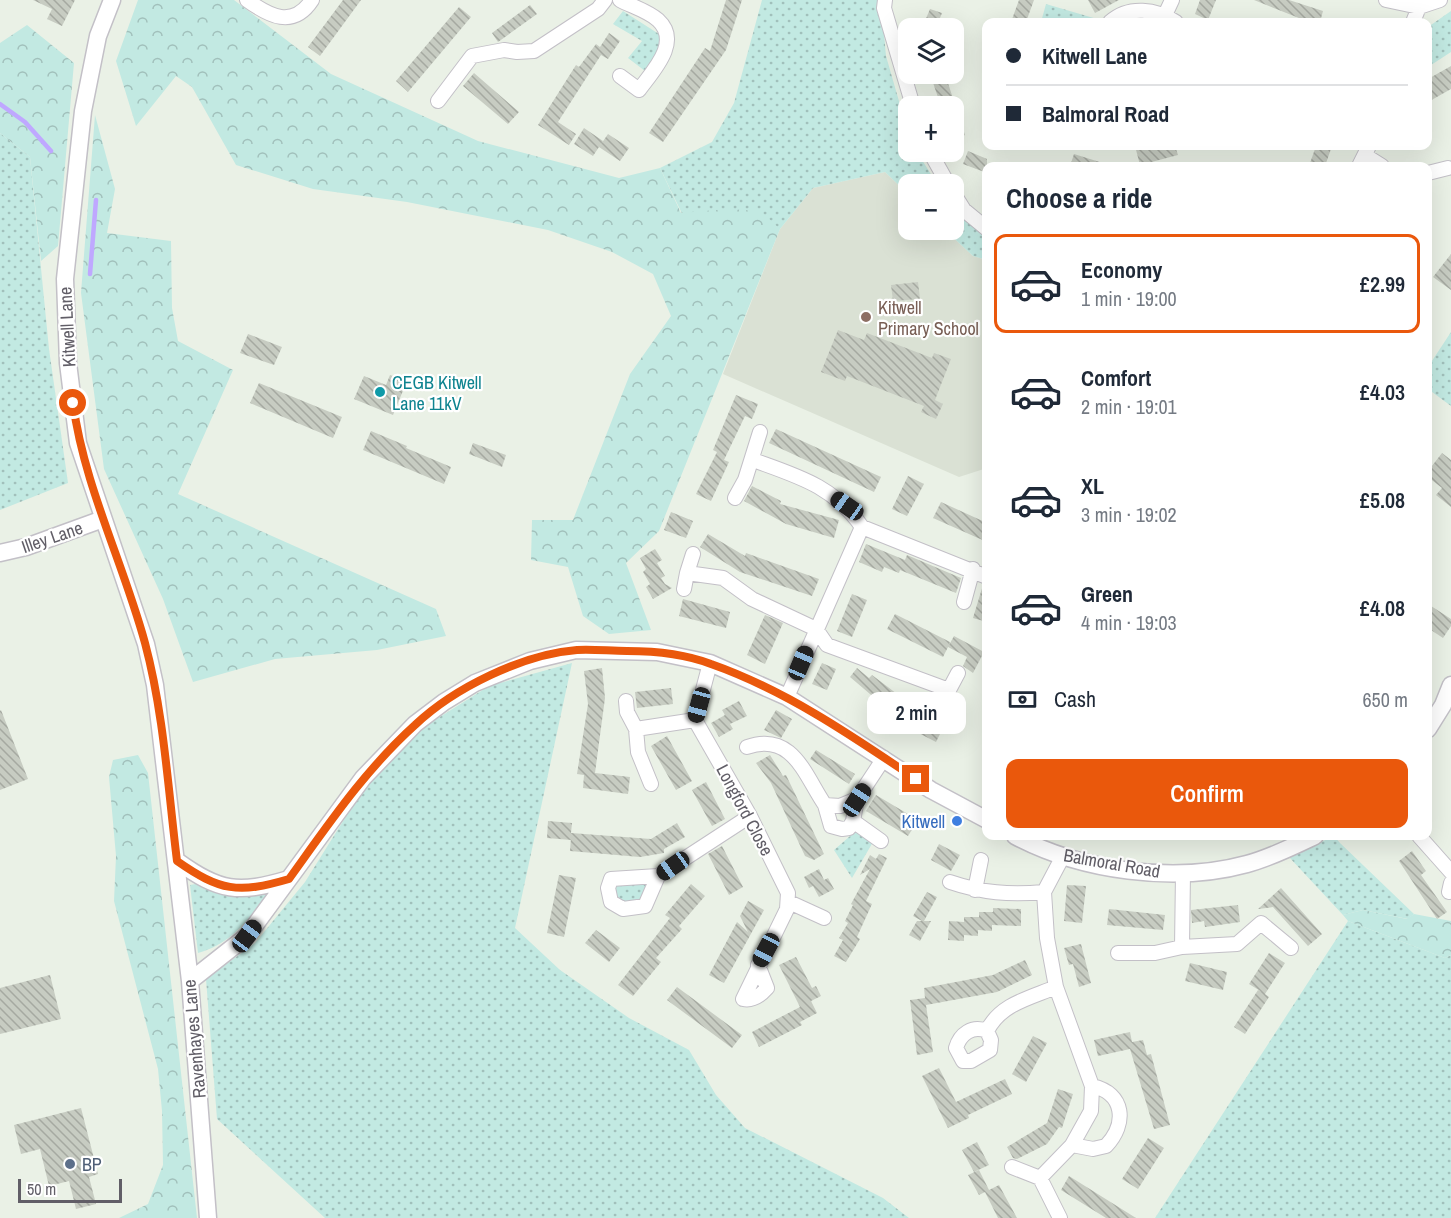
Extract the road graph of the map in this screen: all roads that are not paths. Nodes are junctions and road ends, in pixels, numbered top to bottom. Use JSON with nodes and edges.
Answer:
{"nodes":[{"id":1,"x":112,"y":0,"type":"edge"},
{"id":2,"x":247,"y":0,"type":"edge"},
{"id":3,"x":312,"y":0,"type":"edge"},
{"id":4,"x":605,"y":0,"type":"edge"},
{"id":5,"x":620,"y":0,"type":"edge"},
{"id":6,"x":885,"y":0,"type":"edge"},
{"id":7,"x":1172,"y":0,"type":"edge"},
{"id":8,"x":1386,"y":0,"type":"edge"},
{"id":9,"x":1440,"y":0,"type":"edge"},
{"id":10,"x":1419,"y":7,"type":"junction"},
{"id":11,"x":1118,"y":18,"type":"edge"},
{"id":12,"x":1168,"y":18,"type":"edge"},
{"id":13,"x":1171,"y":18,"type":"edge"},
{"id":14,"x":1415,"y":18,"type":"edge"},
{"id":15,"x":620,"y":76,"type":"dead end"},
{"id":16,"x":910,"y":96,"type":"edge"},
{"id":17,"x":438,"y":101,"type":"dead end"},
{"id":18,"x":1448,"y":168,"type":"dead end"},
{"id":19,"x":1432,"y":172,"type":"edge"},
{"id":20,"x":964,"y":210,"type":"edge"},
{"id":21,"x":982,"y":225,"type":"edge"},
{"id":22,"x":760,"y":432,"type":"dead end"},
{"id":23,"x":753,"y":460,"type":"junction"},
{"id":24,"x":735,"y":498,"type":"dead end"},
{"id":25,"x":103,"y":519,"type":"junction"},
{"id":26,"x":862,"y":526,"type":"junction"},
{"id":27,"x":0,"y":553,"type":"edge"},
{"id":28,"x":693,"y":554,"type":"dead end"},
{"id":29,"x":973,"y":569,"type":"junction"},
{"id":30,"x":687,"y":573,"type":"junction"},
{"id":31,"x":982,"y":574,"type":"edge"},
{"id":32,"x":684,"y":589,"type":"dead end"},
{"id":33,"x":964,"y":602,"type":"dead end"},
{"id":34,"x":816,"y":629,"type":"junction"},
{"id":35,"x":710,"y":663,"type":"junction"},
{"id":36,"x":958,"y":673,"type":"dead end"},
{"id":37,"x":1451,"y":685,"type":"edge"},
{"id":38,"x":787,"y":697,"type":"junction"},
{"id":39,"x":626,"y":701,"type":"dead end"},
{"id":40,"x":1447,"y":708,"type":"edge"},
{"id":41,"x":695,"y":720,"type":"junction"},
{"id":42,"x":1432,"y":725,"type":"edge"},
{"id":43,"x":636,"y":729,"type":"junction"},
{"id":44,"x":747,"y":747,"type":"dead end"},
{"id":45,"x":884,"y":758,"type":"junction"},
{"id":46,"x":651,"y":784,"type":"dead end"},
{"id":47,"x":857,"y":800,"type":"junction"},
{"id":48,"x":825,"y":805,"type":"junction"},
{"id":49,"x":750,"y":816,"type":"junction"},
{"id":50,"x":982,"y":817,"type":"edge"},
{"id":51,"x":853,"y":821,"type":"junction"},
{"id":52,"x":1025,"y":840,"type":"edge"},
{"id":53,"x":1306,"y":840,"type":"edge"},
{"id":54,"x":1423,"y":840,"type":"edge"},
{"id":55,"x":881,"y":841,"type":"dead end"},
{"id":56,"x":1063,"y":856,"type":"junction"},
{"id":57,"x":981,"y":860,"type":"dead end"},
{"id":58,"x":177,"y":861,"type":"junction"},
{"id":59,"x":1451,"y":872,"type":"edge"},
{"id":60,"x":1183,"y":873,"type":"junction"},
{"id":61,"x":658,"y":876,"type":"dead end"},
{"id":62,"x":289,"y":879,"type":"junction"},
{"id":63,"x":950,"y":882,"type":"dead end"},
{"id":64,"x":975,"y":891,"type":"junction"},
{"id":65,"x":1044,"y":892,"type":"junction"},
{"id":66,"x":789,"y":902,"type":"junction"},
{"id":67,"x":824,"y":918,"type":"dead end"},
{"id":68,"x":1182,"y":947,"type":"junction"},
{"id":69,"x":1292,"y":948,"type":"dead end"},
{"id":70,"x":1118,"y":953,"type":"dead end"},
{"id":71,"x":758,"y":965,"type":"dead end"},
{"id":72,"x":190,"y":981,"type":"junction"},
{"id":73,"x":1056,"y":987,"type":"junction"},
{"id":74,"x":987,"y":1031,"type":"dead end"},
{"id":75,"x":1092,"y":1086,"type":"junction"},
{"id":76,"x":1072,"y":1144,"type":"junction"},
{"id":77,"x":1012,"y":1167,"type":"dead end"},
{"id":78,"x":1040,"y":1178,"type":"junction"},
{"id":79,"x":208,"y":1218,"type":"edge"},
{"id":80,"x":1060,"y":1218,"type":"edge"}],
"edges":[{"from":1,"to":25,"type":"street","name":"Kitwell Lane"},
{"from":2,"to":3,"type":"street"},
{"from":4,"to":17,"type":"street"},
{"from":5,"to":15,"type":"street"},
{"from":6,"to":16,"type":"street"},
{"from":7,"to":13,"type":"street"},
{"from":8,"to":10,"type":"street"},
{"from":9,"to":10,"type":"street"},
{"from":10,"to":14,"type":"street"},
{"from":11,"to":12,"type":"street"},
{"from":18,"to":19,"type":"street"},
{"from":20,"to":21,"type":"street"},
{"from":22,"to":23,"type":"street"},
{"from":23,"to":24,"type":"street"},
{"from":23,"to":26,"type":"street"},
{"from":25,"to":27,"type":"street","name":"Illey Lane"},
{"from":25,"to":58,"type":"street","name":"Kitwell Lane"},
{"from":26,"to":29,"type":"street"},
{"from":26,"to":34,"type":"street"},
{"from":28,"to":30,"type":"street"},
{"from":29,"to":31,"type":"street"},
{"from":29,"to":33,"type":"street"},
{"from":30,"to":32,"type":"street"},
{"from":30,"to":34,"type":"street"},
{"from":34,"to":36,"type":"street"},
{"from":34,"to":38,"type":"street"},
{"from":35,"to":38,"type":"street"},
{"from":35,"to":41,"type":"street"},
{"from":35,"to":62,"type":"street"},
{"from":37,"to":40,"type":"street"},
{"from":38,"to":45,"type":"street"},
{"from":39,"to":43,"type":"street"},
{"from":40,"to":42,"type":"street"},
{"from":41,"to":43,"type":"street"},
{"from":41,"to":49,"type":"street","name":"Longford Close"},
{"from":43,"to":46,"type":"street"},
{"from":44,"to":48,"type":"street"},
{"from":45,"to":47,"type":"street"},
{"from":45,"to":50,"type":"street"},
{"from":47,"to":48,"type":"street"},
{"from":47,"to":51,"type":"street"},
{"from":48,"to":51,"type":"street"},
{"from":49,"to":61,"type":"street"},
{"from":49,"to":66,"type":"street","name":"Longford Close"},
{"from":51,"to":55,"type":"street"},
{"from":52,"to":56,"type":"street","name":"Balmoral Road"},
{"from":53,"to":60,"type":"street","name":"Balmoral Road"},
{"from":54,"to":59,"type":"street"},
{"from":56,"to":60,"type":"street","name":"Balmoral Road"},
{"from":56,"to":65,"type":"street"},
{"from":57,"to":64,"type":"street"},
{"from":58,"to":62,"type":"street"},
{"from":58,"to":72,"type":"street","name":"Ravenhayes Lane"},
{"from":60,"to":68,"type":"street"},
{"from":62,"to":72,"type":"street"},
{"from":63,"to":64,"type":"street"},
{"from":64,"to":65,"type":"street"},
{"from":65,"to":73,"type":"street"},
{"from":66,"to":67,"type":"street"},
{"from":66,"to":71,"type":"street"},
{"from":68,"to":69,"type":"street"},
{"from":68,"to":70,"type":"street"},
{"from":72,"to":79,"type":"street","name":"Ravenhayes Lane"},
{"from":73,"to":74,"type":"street"},
{"from":73,"to":75,"type":"street"},
{"from":75,"to":76,"type":"street"},
{"from":75,"to":76,"type":"street"},
{"from":76,"to":78,"type":"street"},
{"from":77,"to":78,"type":"street"},
{"from":78,"to":80,"type":"street"}]}
